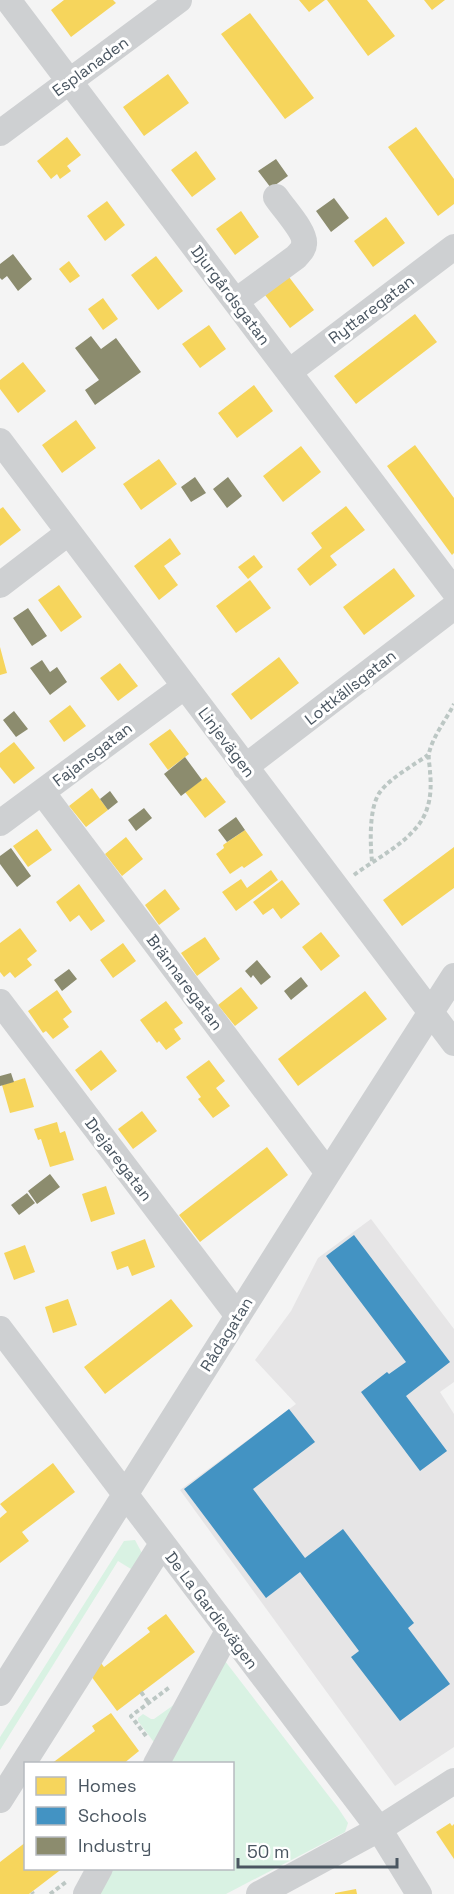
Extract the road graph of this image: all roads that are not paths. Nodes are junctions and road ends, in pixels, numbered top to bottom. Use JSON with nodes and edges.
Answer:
{"nodes":[{"id":1,"x":8,"y":0,"type":"edge"},
{"id":2,"x":180,"y":0,"type":"edge"},
{"id":3,"x":69,"y":82,"type":"junction"},
{"id":4,"x":0,"y":133,"type":"edge"},
{"id":5,"x":276,"y":197,"type":"dead end"},
{"id":6,"x":454,"y":247,"type":"edge"},
{"id":7,"x":236,"y":301,"type":"junction"},
{"id":8,"x":289,"y":372,"type":"junction"},
{"id":9,"x":0,"y":441,"type":"edge"},
{"id":10,"x":68,"y":533,"type":"junction"},
{"id":11,"x":0,"y":585,"type":"edge"},
{"id":12,"x":454,"y":591,"type":"edge"},
{"id":13,"x":454,"y":607,"type":"edge"},
{"id":14,"x":184,"y":686,"type":"junction"},
{"id":15,"x":245,"y":767,"type":"junction"},
{"id":16,"x":42,"y":792,"type":"junction"},
{"id":17,"x":0,"y":823,"type":"edge"},
{"id":18,"x":454,"y":976,"type":"edge"},
{"id":19,"x":0,"y":1002,"type":"edge"},
{"id":20,"x":431,"y":1013,"type":"junction"},
{"id":21,"x":454,"y":1043,"type":"edge"},
{"id":22,"x":328,"y":1173,"type":"junction"},
{"id":23,"x":238,"y":1316,"type":"junction"},
{"id":24,"x":0,"y":1329,"type":"edge"},
{"id":25,"x":126,"y":1496,"type":"junction"},
{"id":26,"x":162,"y":1544,"type":"junction"},
{"id":27,"x":228,"y":1631,"type":"junction"},
{"id":28,"x":0,"y":1693,"type":"edge"},
{"id":29,"x":24,"y":1762,"type":"edge"},
{"id":30,"x":24,"y":1762,"type":"edge"},
{"id":31,"x":157,"y":1762,"type":"edge"},
{"id":32,"x":454,"y":1781,"type":"edge"},
{"id":33,"x":0,"y":1800,"type":"edge"},
{"id":34,"x":379,"y":1829,"type":"junction"},
{"id":35,"x":98,"y":1870,"type":"edge"},
{"id":36,"x":86,"y":1894,"type":"edge"},
{"id":37,"x":259,"y":1894,"type":"edge"},
{"id":38,"x":419,"y":1894,"type":"edge"}],
"edges":[{"from":1,"to":3,"type":"street","name":"Djurgårdsgatan"},
{"from":2,"to":3,"type":"street","name":"Esplanaden"},
{"from":3,"to":4,"type":"street","name":"Esplanaden"},
{"from":3,"to":7,"type":"street","name":"Djurgårdsgatan"},
{"from":5,"to":7,"type":"street"},
{"from":6,"to":8,"type":"street","name":"Ryttaregatan"},
{"from":7,"to":8,"type":"street","name":"Djurgårdsgatan"},
{"from":8,"to":12,"type":"street","name":"Djurgårdsgatan"},
{"from":9,"to":10,"type":"street","name":"Linjevägen"},
{"from":10,"to":11,"type":"street"},
{"from":10,"to":14,"type":"street","name":"Linjevägen"},
{"from":13,"to":15,"type":"street","name":"Lottkällsgatan"},
{"from":14,"to":15,"type":"street","name":"Linjevägen"},
{"from":14,"to":16,"type":"street","name":"Fajansgatan"},
{"from":15,"to":20,"type":"street","name":"Linjevägen"},
{"from":16,"to":17,"type":"street","name":"Fajansgatan"},
{"from":16,"to":22,"type":"street","name":"Brännaregatan"},
{"from":18,"to":20,"type":"street","name":"Rådagatan"},
{"from":19,"to":23,"type":"street","name":"Drejaregatan"},
{"from":20,"to":21,"type":"street","name":"Linjevägen"},
{"from":20,"to":22,"type":"street","name":"Rådagatan"},
{"from":22,"to":23,"type":"street","name":"Rådagatan"},
{"from":23,"to":25,"type":"street","name":"Rådagatan"},
{"from":24,"to":25,"type":"street","name":"De La Gardievägen"},
{"from":25,"to":26,"type":"street","name":"De La Gardievägen"},
{"from":25,"to":28,"type":"street","name":"Rådagatan"},
{"from":26,"to":27,"type":"street","name":"De La Gardievägen"},
{"from":26,"to":30,"type":"street"},
{"from":27,"to":31,"type":"street"},
{"from":27,"to":34,"type":"street","name":"De La Gardievägen"},
{"from":29,"to":33,"type":"street"},
{"from":32,"to":34,"type":"street"},
{"from":34,"to":37,"type":"street"},
{"from":34,"to":38,"type":"street","name":"De La Gardievägen"},
{"from":35,"to":36,"type":"street"}]}
